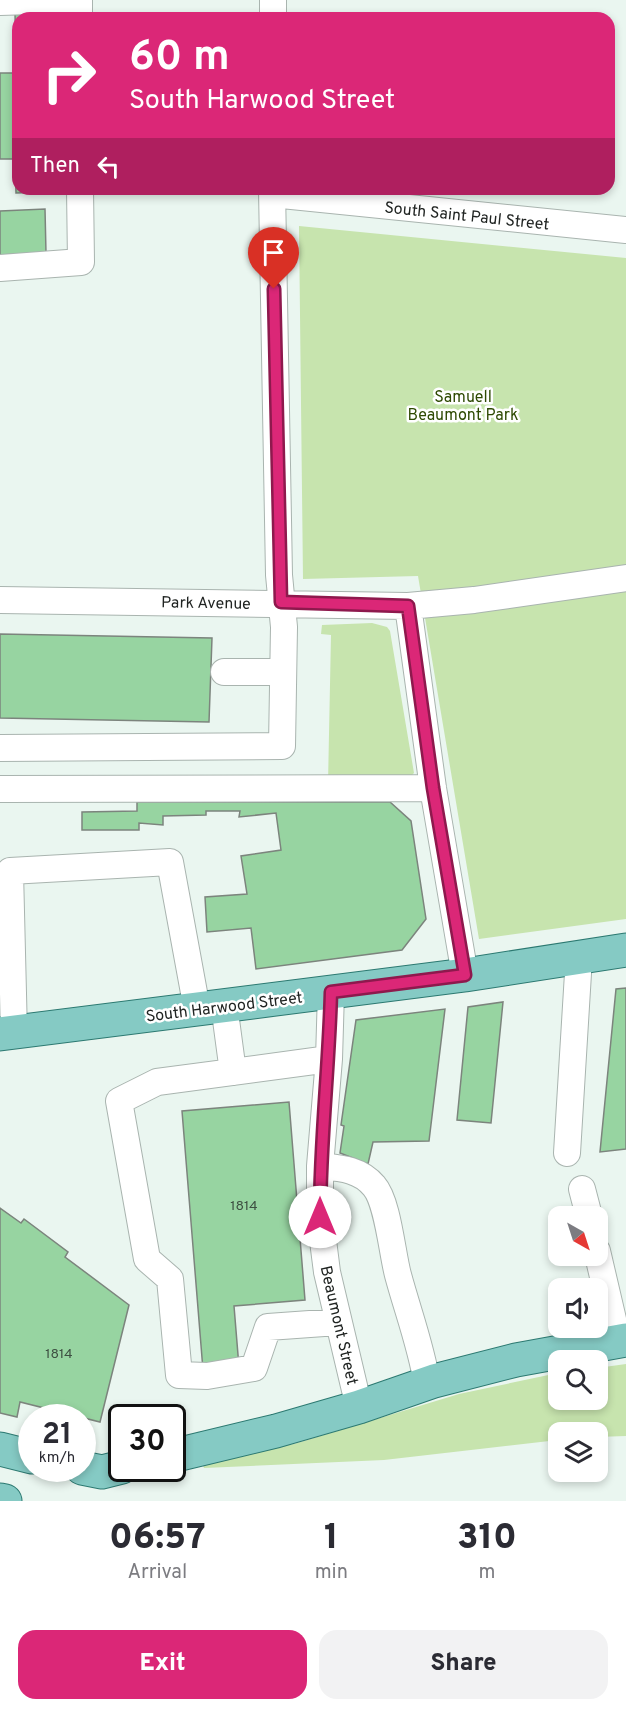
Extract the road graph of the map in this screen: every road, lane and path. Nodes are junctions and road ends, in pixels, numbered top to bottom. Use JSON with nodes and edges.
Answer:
{"nodes":[{"id":1,"x":63,"y":0,"type":"edge"},
{"id":2,"x":0,"y":2,"type":"edge"},
{"id":3,"x":80,"y":195,"type":"edge"},
{"id":4,"x":272,"y":195,"type":"edge"},
{"id":5,"x":307,"y":195,"type":"edge"},
{"id":6,"x":626,"y":231,"type":"edge"},
{"id":7,"x":0,"y":267,"type":"edge"},
{"id":8,"x":626,"y":578,"type":"edge"},
{"id":9,"x":0,"y":600,"type":"edge"},
{"id":10,"x":281,"y":602,"type":"junction"},
{"id":11,"x":408,"y":606,"type":"junction"},
{"id":12,"x":224,"y":672,"type":"dead end"},
{"id":13,"x":283,"y":672,"type":"junction"},
{"id":14,"x":0,"y":748,"type":"edge"},
{"id":15,"x":433,"y":788,"type":"junction"},
{"id":16,"x":0,"y":789,"type":"edge"},
{"id":17,"x":626,"y":950,"type":"edge"},
{"id":18,"x":579,"y":957,"type":"junction"},
{"id":19,"x":465,"y":975,"type":"junction"},
{"id":20,"x":331,"y":992,"type":"junction"},
{"id":21,"x":210,"y":1007,"type":"junction"},
{"id":22,"x":7,"y":1034,"type":"edge"},
{"id":23,"x":329,"y":1059,"type":"junction"},
{"id":24,"x":232,"y":1072,"type":"junction"},
{"id":25,"x":567,"y":1153,"type":"dead end"},
{"id":26,"x":320,"y":1166,"type":"junction"},
{"id":27,"x":582,"y":1189,"type":"dead end"},
{"id":28,"x":586,"y":1206,"type":"edge"},
{"id":29,"x":601,"y":1266,"type":"edge"},
{"id":30,"x":338,"y":1322,"type":"junction"},
{"id":31,"x":622,"y":1341,"type":"edge"},
{"id":32,"x":427,"y":1383,"type":"junction"},
{"id":33,"x":359,"y":1407,"type":"junction"},
{"id":34,"x":0,"y":1449,"type":"edge"},
{"id":35,"x":186,"y":1453,"type":"edge"},
{"id":36,"x":18,"y":1454,"type":"edge"},
{"id":37,"x":0,"y":1500,"type":"edge"},
{"id":38,"x":5,"y":1501,"type":"edge"}],
"edges":[{"from":1,"to":2,"type":"street"},
{"from":3,"to":7,"type":"street"},
{"from":4,"to":10,"type":"street"},
{"from":5,"to":6,"type":"street","name":"South Saint Paul Street"},
{"from":8,"to":11,"type":"street","name":"Park Avenue"},
{"from":9,"to":10,"type":"street","name":"Park Avenue"},
{"from":10,"to":11,"type":"street","name":"Park Avenue"},
{"from":10,"to":13,"type":"street"},
{"from":11,"to":15,"type":"street"},
{"from":12,"to":13,"type":"street"},
{"from":13,"to":14,"type":"street"},
{"from":15,"to":16,"type":"street"},
{"from":15,"to":19,"type":"street"},
{"from":17,"to":18,"type":"main road","name":"South Harwood Street"},
{"from":18,"to":19,"type":"main road","name":"South Harwood Street"},
{"from":18,"to":25,"type":"street"},
{"from":19,"to":20,"type":"main road","name":"South Harwood Street"},
{"from":20,"to":21,"type":"main road","name":"South Harwood Street"},
{"from":20,"to":23,"type":"street","name":"Beaumont Street"},
{"from":21,"to":22,"type":"main road","name":"South Harwood Street"},
{"from":21,"to":22,"type":"street"},
{"from":21,"to":24,"type":"street"},
{"from":23,"to":24,"type":"street"},
{"from":23,"to":26,"type":"street","name":"Beaumont Street"},
{"from":24,"to":30,"type":"street"},
{"from":26,"to":30,"type":"street","name":"Beaumont Street"},
{"from":26,"to":32,"type":"street"},
{"from":27,"to":28,"type":"street"},
{"from":29,"to":31,"type":"street"},
{"from":30,"to":33,"type":"street","name":"Beaumont Street"},
{"from":31,"to":32,"type":"main road"},
{"from":32,"to":33,"type":"main road"},
{"from":33,"to":35,"type":"main road"},
{"from":34,"to":36,"type":"main road"},
{"from":37,"to":38,"type":"main road"}]}
